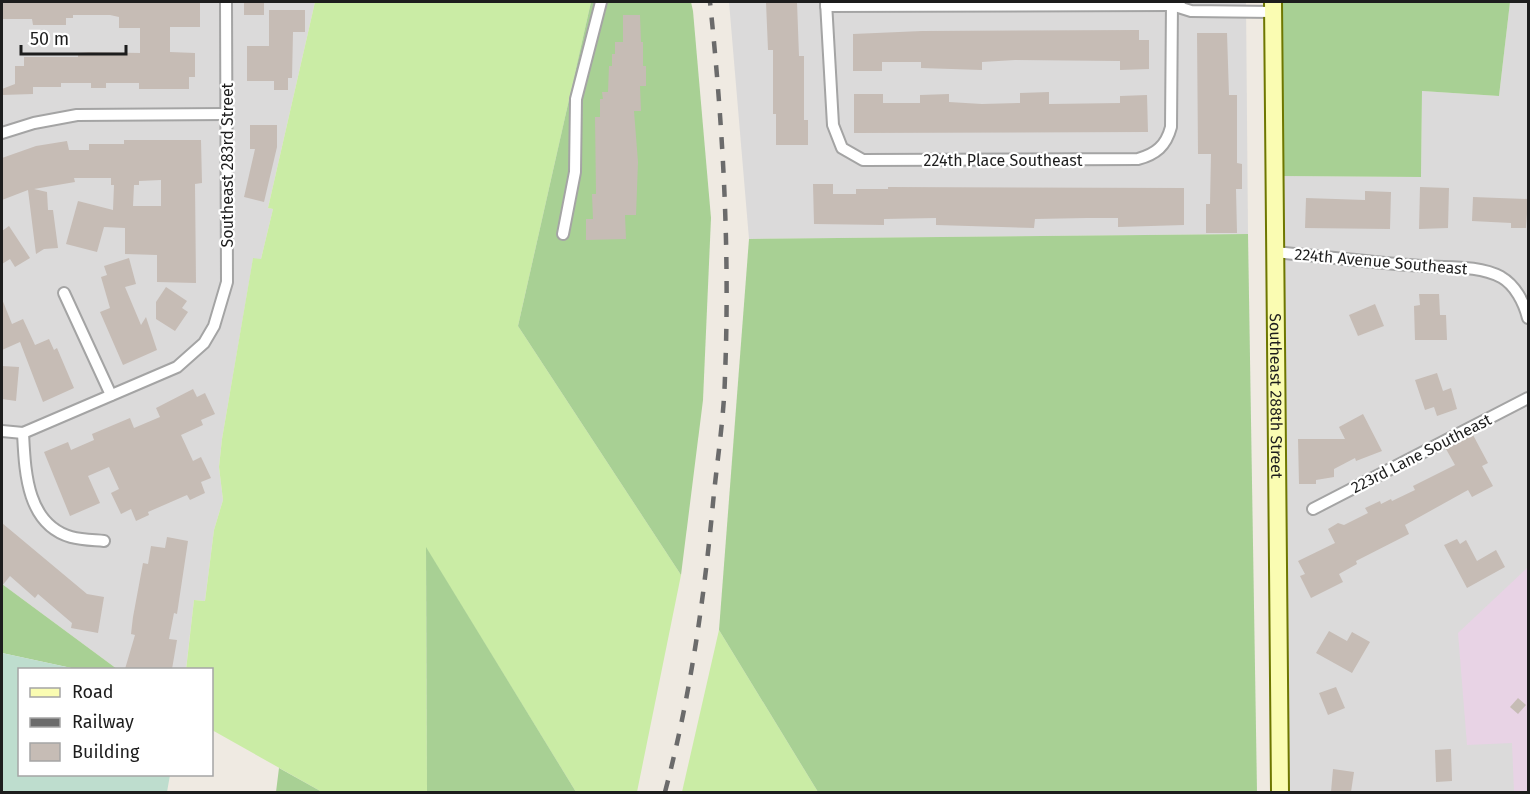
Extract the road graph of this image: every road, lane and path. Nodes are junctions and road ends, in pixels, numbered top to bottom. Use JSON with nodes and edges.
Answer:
{"nodes":[{"id":1,"x":226,"y":2,"type":"edge"},
{"id":2,"x":601,"y":2,"type":"edge"},
{"id":3,"x":1174,"y":3,"type":"edge"},
{"id":4,"x":826,"y":4,"type":"edge"},
{"id":5,"x":1273,"y":7,"type":"edge"},
{"id":6,"x":227,"y":114,"type":"junction"},
{"id":7,"x":2,"y":134,"type":"edge"},
{"id":8,"x":563,"y":234,"type":"dead end"},
{"id":9,"x":1273,"y":252,"type":"junction"},
{"id":10,"x":64,"y":293,"type":"dead end"},
{"id":11,"x":1528,"y":318,"type":"edge"},
{"id":12,"x":111,"y":395,"type":"junction"},
{"id":13,"x":1528,"y":398,"type":"edge"},
{"id":14,"x":2,"y":431,"type":"edge"},
{"id":15,"x":23,"y":433,"type":"junction"},
{"id":16,"x":1313,"y":509,"type":"dead end"},
{"id":17,"x":104,"y":541,"type":"dead end"},
{"id":18,"x":1280,"y":792,"type":"edge"}],
"edges":[{"from":1,"to":6,"type":"street","name":"Southeast 283rd Street"},
{"from":2,"to":8,"type":"street"},
{"from":3,"to":4,"type":"street"},
{"from":3,"to":4,"type":"street","name":"224th Place Southeast"},
{"from":3,"to":5,"type":"street"},
{"from":5,"to":9,"type":"street","name":"Southeast 288th Street"},
{"from":6,"to":7,"type":"street"},
{"from":6,"to":12,"type":"street","name":"Southeast 283rd Street"},
{"from":9,"to":11,"type":"street","name":"224th Avenue Southeast"},
{"from":9,"to":18,"type":"street","name":"Southeast 288th Street"},
{"from":10,"to":12,"type":"street"},
{"from":12,"to":15,"type":"street"},
{"from":13,"to":16,"type":"street","name":"223rd Lane Southeast"},
{"from":14,"to":15,"type":"street"},
{"from":15,"to":17,"type":"street"}]}
